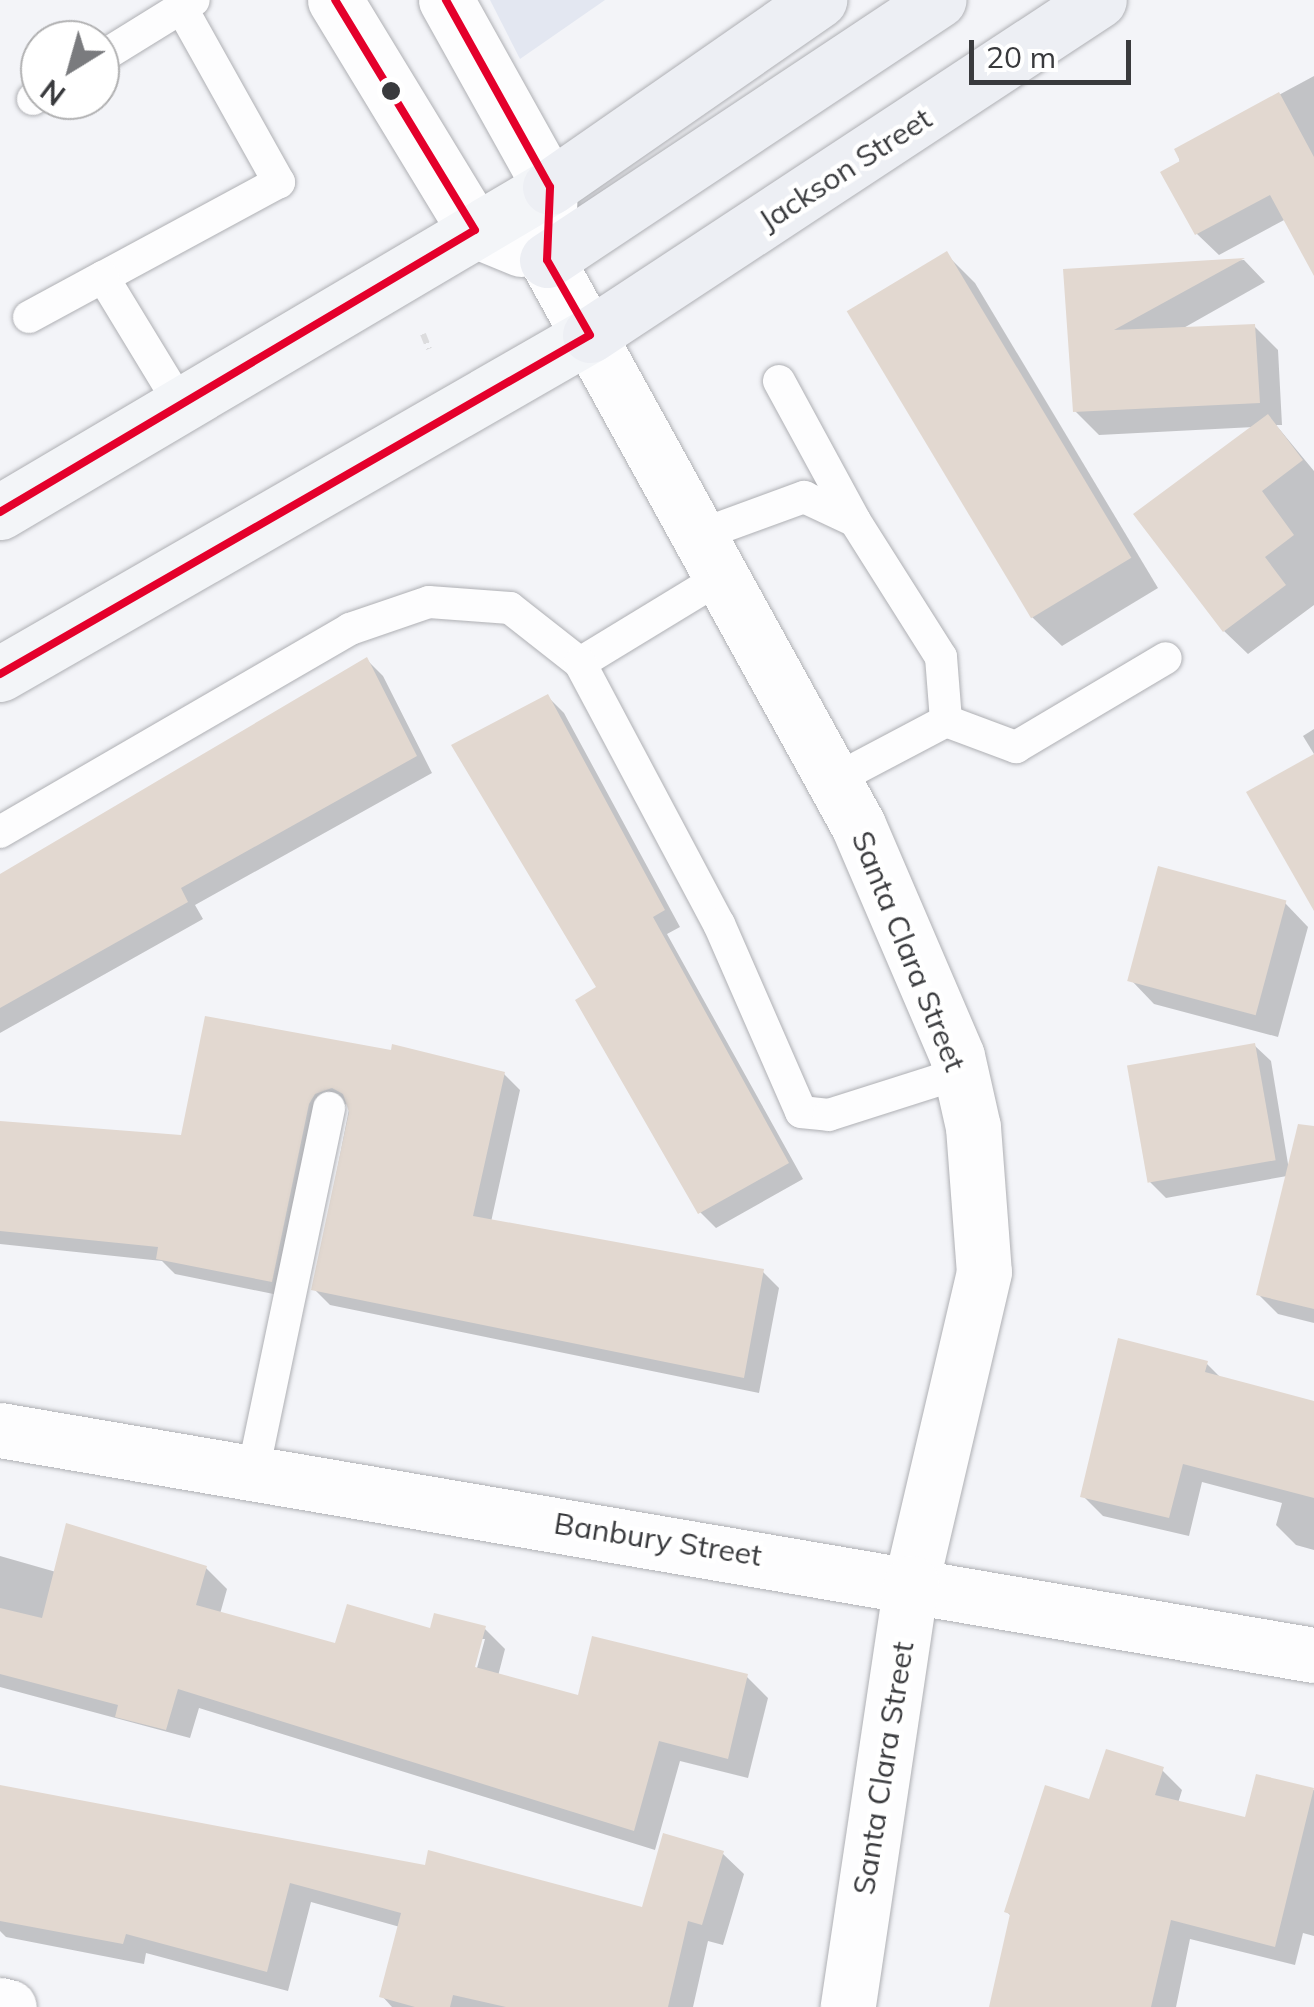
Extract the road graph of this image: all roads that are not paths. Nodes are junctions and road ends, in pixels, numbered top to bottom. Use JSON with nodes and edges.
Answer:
{"nodes":[{"id":1,"x":335,"y":0,"type":"edge"},
{"id":2,"x":446,"y":0,"type":"edge"},
{"id":3,"x":820,"y":0,"type":"edge"},
{"id":4,"x":939,"y":0,"type":"edge"},
{"id":5,"x":1099,"y":0,"type":"edge"},
{"id":6,"x":187,"y":4,"type":"edge"},
{"id":7,"x":120,"y":46,"type":"edge"},
{"id":8,"x":550,"y":187,"type":"junction"},
{"id":9,"x":475,"y":230,"type":"junction"},
{"id":10,"x":547,"y":260,"type":"junction"},
{"id":11,"x":103,"y":276,"type":"junction"},
{"id":12,"x":29,"y":317,"type":"dead end"},
{"id":13,"x":590,"y":335,"type":"junction"},
{"id":14,"x":779,"y":381,"type":"dead end"},
{"id":15,"x":182,"y":407,"type":"junction"},
{"id":16,"x":0,"y":512,"type":"edge"},
{"id":17,"x":856,"y":522,"type":"junction"},
{"id":18,"x":712,"y":555,"type":"junction"},
{"id":19,"x":1166,"y":658,"type":"dead end"},
{"id":20,"x":580,"y":663,"type":"junction"},
{"id":21,"x":0,"y":674,"type":"edge"},
{"id":22,"x":946,"y":721,"type":"junction"},
{"id":23,"x":836,"y":779,"type":"junction"},
{"id":24,"x":0,"y":832,"type":"edge"},
{"id":25,"x":961,"y":1073,"type":"junction"},
{"id":26,"x":330,"y":1108,"type":"dead end"},
{"id":27,"x":0,"y":1430,"type":"edge"},
{"id":28,"x":253,"y":1472,"type":"junction"},
{"id":29,"x":911,"y":1583,"type":"junction"},
{"id":30,"x":1314,"y":1655,"type":"edge"},
{"id":31,"x":0,"y":2005,"type":"edge"},
{"id":32,"x":9,"y":2007,"type":"edge"},
{"id":33,"x":848,"y":2007,"type":"edge"}],
"edges":[{"from":1,"to":9,"type":"main road"},
{"from":2,"to":8,"type":"main road"},
{"from":3,"to":8,"type":"highway"},
{"from":4,"to":10,"type":"highway"},
{"from":5,"to":13,"type":"highway","name":"Jackson Street"},
{"from":6,"to":7,"type":"lane"},
{"from":6,"to":11,"type":"lane"},
{"from":8,"to":9,"type":"main road"},
{"from":8,"to":10,"type":"main road"},
{"from":9,"to":10,"type":"main road"},
{"from":9,"to":15,"type":"main road"},
{"from":10,"to":13,"type":"main road","name":"Santa Clara Street"},
{"from":11,"to":12,"type":"lane"},
{"from":11,"to":15,"type":"lane"},
{"from":13,"to":18,"type":"main road","name":"Santa Clara Street"},
{"from":13,"to":21,"type":"main road"},
{"from":14,"to":17,"type":"lane"},
{"from":15,"to":16,"type":"main road"},
{"from":17,"to":18,"type":"lane"},
{"from":17,"to":22,"type":"lane"},
{"from":18,"to":20,"type":"lane"},
{"from":18,"to":23,"type":"main road","name":"Santa Clara Street"},
{"from":19,"to":22,"type":"lane"},
{"from":20,"to":24,"type":"lane"},
{"from":20,"to":25,"type":"lane"},
{"from":22,"to":23,"type":"lane"},
{"from":23,"to":25,"type":"main road","name":"Santa Clara Street"},
{"from":25,"to":29,"type":"main road","name":"Santa Clara Street"},
{"from":26,"to":28,"type":"lane"},
{"from":27,"to":28,"type":"main road","name":"Banbury Street"},
{"from":28,"to":29,"type":"main road","name":"Banbury Street"},
{"from":29,"to":30,"type":"main road","name":"Banbury Street"},
{"from":29,"to":33,"type":"main road","name":"Santa Clara Street"},
{"from":31,"to":32,"type":"main road"}]}
